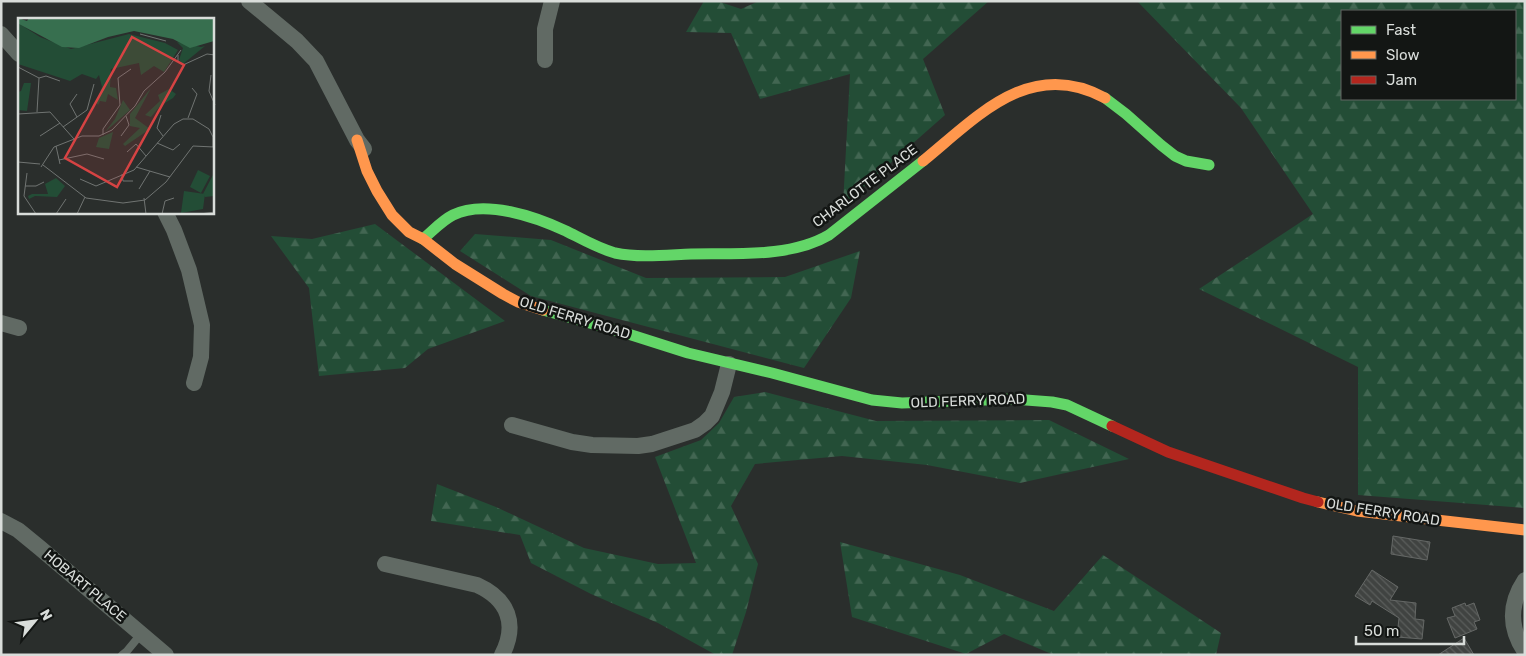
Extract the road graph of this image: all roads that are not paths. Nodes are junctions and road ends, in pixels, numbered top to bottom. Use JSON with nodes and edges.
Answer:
{"nodes":[{"id":1,"x":249,"y":1,"type":"edge"},
{"id":2,"x":552,"y":1,"type":"edge"},
{"id":3,"x":1,"y":34,"type":"edge"},
{"id":4,"x":18,"y":53,"type":"edge"},
{"id":5,"x":544,"y":60,"type":"dead end"},
{"id":6,"x":1209,"y":165,"type":"dead end"},
{"id":7,"x":166,"y":214,"type":"edge"},
{"id":8,"x":423,"y":239,"type":"junction"},
{"id":9,"x":1,"y":323,"type":"edge"},
{"id":10,"x":19,"y":328,"type":"dead end"},
{"id":11,"x":729,"y":364,"type":"junction"},
{"id":12,"x":194,"y":383,"type":"dead end"},
{"id":13,"x":512,"y":425,"type":"dead end"},
{"id":14,"x":1,"y":521,"type":"edge"},
{"id":15,"x":1525,"y":530,"type":"edge"},
{"id":16,"x":385,"y":564,"type":"dead end"},
{"id":17,"x":1525,"y":580,"type":"edge"},
{"id":18,"x":141,"y":634,"type":"junction"},
{"id":19,"x":1525,"y":652,"type":"edge"},
{"id":20,"x":122,"y":655,"type":"edge"},
{"id":21,"x":166,"y":655,"type":"edge"},
{"id":22,"x":502,"y":655,"type":"edge"}],
"edges":[{"from":1,"to":8,"type":"street","name":"OLD FERRY ROAD"},
{"from":2,"to":5,"type":"street"},
{"from":3,"to":4,"type":"street"},
{"from":6,"to":8,"type":"street","name":"CHARLOTTE PLACE"},
{"from":7,"to":12,"type":"street"},
{"from":8,"to":11,"type":"street","name":"OLD FERRY ROAD"},
{"from":9,"to":10,"type":"street"},
{"from":11,"to":13,"type":"street"},
{"from":11,"to":15,"type":"street","name":"OLD FERRY ROAD"},
{"from":14,"to":18,"type":"street","name":"HOBART PLACE"},
{"from":16,"to":22,"type":"street"},
{"from":17,"to":19,"type":"street"},
{"from":18,"to":20,"type":"lane"},
{"from":18,"to":21,"type":"street","name":"HOBART PLACE"}]}
